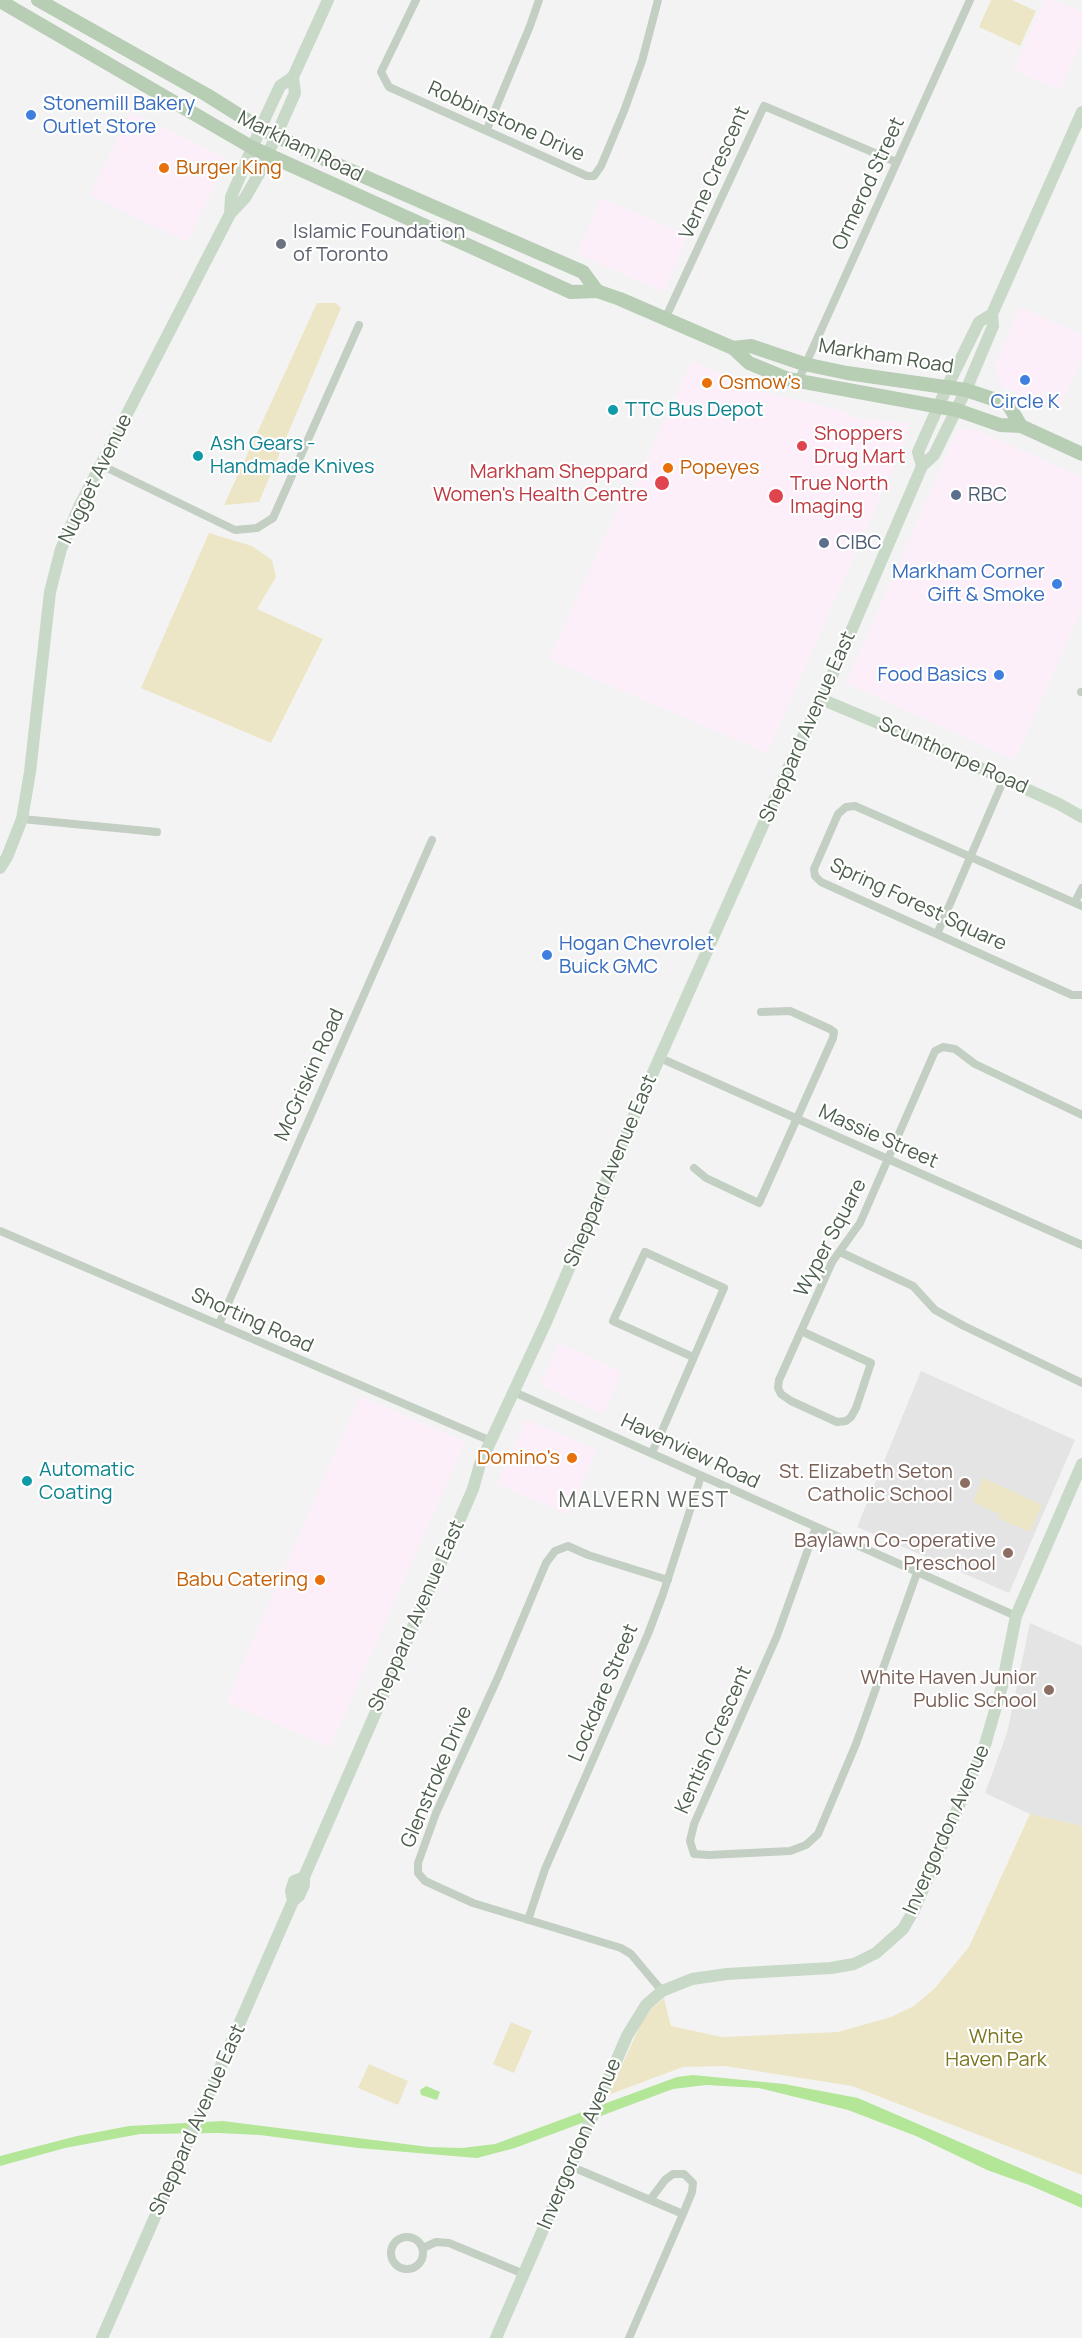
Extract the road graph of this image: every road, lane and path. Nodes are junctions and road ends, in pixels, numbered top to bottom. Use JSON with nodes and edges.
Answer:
{"nodes":[{"id":1,"x":38,"y":0,"type":"edge"},
{"id":2,"x":328,"y":0,"type":"edge"},
{"id":3,"x":416,"y":0,"type":"edge"},
{"id":4,"x":538,"y":0,"type":"edge"},
{"id":5,"x":658,"y":0,"type":"edge"},
{"id":6,"x":970,"y":0,"type":"edge"},
{"id":7,"x":0,"y":1,"type":"edge"},
{"id":8,"x":293,"y":77,"type":"junction"},
{"id":9,"x":1082,"y":112,"type":"edge"},
{"id":10,"x":261,"y":129,"type":"junction"},
{"id":11,"x":487,"y":129,"type":"junction"},
{"id":12,"x":277,"y":136,"type":"junction"},
{"id":13,"x":253,"y":148,"type":"junction"},
{"id":14,"x":268,"y":155,"type":"junction"},
{"id":15,"x":896,"y":162,"type":"junction"},
{"id":16,"x":230,"y":214,"type":"junction"},
{"id":17,"x":597,"y":291,"type":"junction"},
{"id":18,"x":992,"y":314,"type":"junction"},
{"id":19,"x":665,"y":319,"type":"junction"},
{"id":20,"x":359,"y":325,"type":"dead end"},
{"id":21,"x":733,"y":348,"type":"junction"},
{"id":22,"x":804,"y":364,"type":"junction"},
{"id":23,"x":798,"y":381,"type":"junction"},
{"id":24,"x":947,"y":387,"type":"junction"},
{"id":25,"x":966,"y":390,"type":"junction"},
{"id":26,"x":939,"y":406,"type":"junction"},
{"id":27,"x":957,"y":410,"type":"junction"},
{"id":28,"x":1021,"y":426,"type":"junction"},
{"id":29,"x":1082,"y":453,"type":"edge"},
{"id":30,"x":101,"y":465,"type":"junction"},
{"id":31,"x":922,"y":466,"type":"junction"},
{"id":32,"x":821,"y":699,"type":"junction"},
{"id":33,"x":1004,"y":779,"type":"junction"},
{"id":34,"x":1082,"y":817,"type":"edge"},
{"id":35,"x":22,"y":819,"type":"junction"},
{"id":36,"x":157,"y":832,"type":"dead end"},
{"id":37,"x":432,"y":840,"type":"dead end"},
{"id":38,"x":971,"y":857,"type":"junction"},
{"id":39,"x":0,"y":868,"type":"edge"},
{"id":40,"x":1082,"y":888,"type":"edge"},
{"id":41,"x":1079,"y":904,"type":"edge"},
{"id":42,"x":937,"y":934,"type":"junction"},
{"id":43,"x":1082,"y":995,"type":"edge"},
{"id":44,"x":761,"y":1012,"type":"dead end"},
{"id":45,"x":660,"y":1058,"type":"junction"},
{"id":46,"x":1082,"y":1115,"type":"edge"},
{"id":47,"x":796,"y":1119,"type":"junction"},
{"id":48,"x":889,"y":1159,"type":"junction"},
{"id":49,"x":694,"y":1168,"type":"dead end"},
{"id":50,"x":0,"y":1231,"type":"edge"},
{"id":51,"x":1082,"y":1245,"type":"edge"},
{"id":52,"x":840,"y":1252,"type":"junction"},
{"id":53,"x":219,"y":1324,"type":"junction"},
{"id":54,"x":801,"y":1331,"type":"junction"},
{"id":55,"x":693,"y":1357,"type":"junction"},
{"id":56,"x":1082,"y":1383,"type":"edge"},
{"id":57,"x":514,"y":1392,"type":"junction"},
{"id":58,"x":491,"y":1441,"type":"junction"},
{"id":59,"x":652,"y":1452,"type":"junction"},
{"id":60,"x":1082,"y":1464,"type":"edge"},
{"id":61,"x":701,"y":1476,"type":"junction"},
{"id":62,"x":816,"y":1527,"type":"junction"},
{"id":63,"x":916,"y":1572,"type":"junction"},
{"id":64,"x":668,"y":1580,"type":"junction"},
{"id":65,"x":1016,"y":1616,"type":"junction"},
{"id":66,"x":528,"y":1920,"type":"junction"},
{"id":67,"x":662,"y":1991,"type":"junction"},
{"id":68,"x":570,"y":2166,"type":"junction"},
{"id":69,"x":650,"y":2200,"type":"junction"},
{"id":70,"x":683,"y":2214,"type":"junction"},
{"id":71,"x":423,"y":2248,"type":"dead end"},
{"id":72,"x":524,"y":2274,"type":"junction"},
{"id":73,"x":102,"y":2338,"type":"edge"},
{"id":74,"x":496,"y":2338,"type":"edge"},
{"id":75,"x":628,"y":2338,"type":"edge"}],
"edges":[{"from":1,"to":10,"type":"main road","name":"Markham Road"},
{"from":2,"to":8,"type":"main road"},
{"from":3,"to":11,"type":"street","name":"Robbinstone Drive"},
{"from":4,"to":11,"type":"street"},
{"from":5,"to":11,"type":"street","name":"Robbinstone Drive"},
{"from":6,"to":15,"type":"street","name":"Ormerod Street"},
{"from":7,"to":13,"type":"main road","name":"Markham Road"},
{"from":8,"to":10,"type":"main road","name":"Nugget Avenue"},
{"from":8,"to":12,"type":"main road","name":"Nugget Avenue"},
{"from":9,"to":18,"type":"main road","name":"Sheppard Avenue East"},
{"from":10,"to":12,"type":"main road","name":"Markham Road"},
{"from":10,"to":13,"type":"main road","name":"Nugget Avenue"},
{"from":12,"to":14,"type":"main road","name":"Nugget Avenue"},
{"from":12,"to":17,"type":"main road","name":"Markham Road"},
{"from":13,"to":14,"type":"main road","name":"Markham Road"},
{"from":13,"to":16,"type":"main road","name":"Nugget Avenue"},
{"from":14,"to":16,"type":"main road","name":"Nugget Avenue"},
{"from":14,"to":17,"type":"main road","name":"Markham Road"},
{"from":15,"to":19,"type":"street","name":"Verne Crescent"},
{"from":15,"to":22,"type":"street","name":"Ormerod Street"},
{"from":16,"to":30,"type":"main road","name":"Nugget Avenue"},
{"from":17,"to":19,"type":"main road","name":"Markham Road"},
{"from":18,"to":24,"type":"main road","name":"Sheppard Avenue East"},
{"from":18,"to":25,"type":"main road","name":"Sheppard Avenue East"},
{"from":19,"to":21,"type":"main road","name":"Markham Road"},
{"from":20,"to":30,"type":"street"},
{"from":21,"to":22,"type":"main road","name":"Markham Road"},
{"from":21,"to":23,"type":"main road","name":"Markham Road"},
{"from":22,"to":23,"type":"street","name":"Ormerod Street"},
{"from":22,"to":24,"type":"main road","name":"Markham Road"},
{"from":23,"to":26,"type":"main road","name":"Markham Road"},
{"from":24,"to":25,"type":"main road","name":"Markham Road"},
{"from":24,"to":26,"type":"main road","name":"Sheppard Avenue East"},
{"from":25,"to":27,"type":"main road","name":"Sheppard Avenue East"},
{"from":25,"to":28,"type":"main road","name":"Markham Road"},
{"from":26,"to":27,"type":"main road","name":"Markham Road"},
{"from":26,"to":31,"type":"main road","name":"Sheppard Avenue East"},
{"from":27,"to":28,"type":"main road","name":"Markham Road"},
{"from":27,"to":31,"type":"main road","name":"Sheppard Avenue East"},
{"from":28,"to":29,"type":"main road","name":"Markham Road"},
{"from":30,"to":35,"type":"main road","name":"Nugget Avenue"},
{"from":31,"to":32,"type":"main road","name":"Sheppard Avenue East"},
{"from":32,"to":33,"type":"main road","name":"Scunthorpe Road"},
{"from":32,"to":45,"type":"main road","name":"Sheppard Avenue East"},
{"from":33,"to":34,"type":"main road","name":"Scunthorpe Road"},
{"from":33,"to":38,"type":"street"},
{"from":35,"to":36,"type":"street"},
{"from":35,"to":39,"type":"main road","name":"Nugget Avenue"},
{"from":37,"to":53,"type":"street","name":"McGriskin Road"},
{"from":38,"to":41,"type":"street","name":"Spring Forest Square"},
{"from":38,"to":42,"type":"street"},
{"from":38,"to":42,"type":"street","name":"Spring Forest Square"},
{"from":40,"to":41,"type":"street"},
{"from":42,"to":43,"type":"street","name":"Spring Forest Square"},
{"from":44,"to":47,"type":"street"},
{"from":45,"to":47,"type":"street","name":"Massie Street"},
{"from":45,"to":57,"type":"main road","name":"Sheppard Avenue East"},
{"from":46,"to":48,"type":"street","name":"Wyper Square"},
{"from":47,"to":48,"type":"street","name":"Massie Street"},
{"from":47,"to":49,"type":"street"},
{"from":48,"to":51,"type":"street","name":"Massie Street"},
{"from":48,"to":52,"type":"street","name":"Wyper Square"},
{"from":50,"to":53,"type":"street","name":"Shorting Road"},
{"from":52,"to":54,"type":"street","name":"Wyper Square"},
{"from":52,"to":56,"type":"street"},
{"from":53,"to":58,"type":"street","name":"Shorting Road"},
{"from":54,"to":54,"type":"street","name":"Wyper Square"},
{"from":55,"to":55,"type":"street"},
{"from":55,"to":59,"type":"street"},
{"from":57,"to":58,"type":"main road","name":"Sheppard Avenue East"},
{"from":57,"to":59,"type":"street","name":"Havenview Road"},
{"from":58,"to":73,"type":"main road","name":"Sheppard Avenue East"},
{"from":59,"to":61,"type":"street","name":"Havenview Road"},
{"from":60,"to":65,"type":"main road","name":"Invergordon Avenue"},
{"from":61,"to":62,"type":"street","name":"Havenview Road"},
{"from":61,"to":64,"type":"street","name":"Lockdare Street"},
{"from":62,"to":63,"type":"street","name":"Havenview Road"},
{"from":62,"to":63,"type":"street","name":"Kentish Crescent"},
{"from":63,"to":65,"type":"street","name":"Havenview Road"},
{"from":64,"to":66,"type":"street","name":"Lockdare Street"},
{"from":64,"to":66,"type":"street","name":"Glenstroke Drive"},
{"from":65,"to":67,"type":"main road","name":"Invergordon Avenue"},
{"from":66,"to":67,"type":"street","name":"Glenstroke Drive"},
{"from":67,"to":68,"type":"main road","name":"Invergordon Avenue"},
{"from":68,"to":69,"type":"street"},
{"from":68,"to":72,"type":"main road","name":"Invergordon Avenue"},
{"from":69,"to":70,"type":"street"},
{"from":69,"to":70,"type":"street"},
{"from":70,"to":75,"type":"street"},
{"from":71,"to":72,"type":"street"},
{"from":72,"to":74,"type":"main road","name":"Invergordon Avenue"}]}
